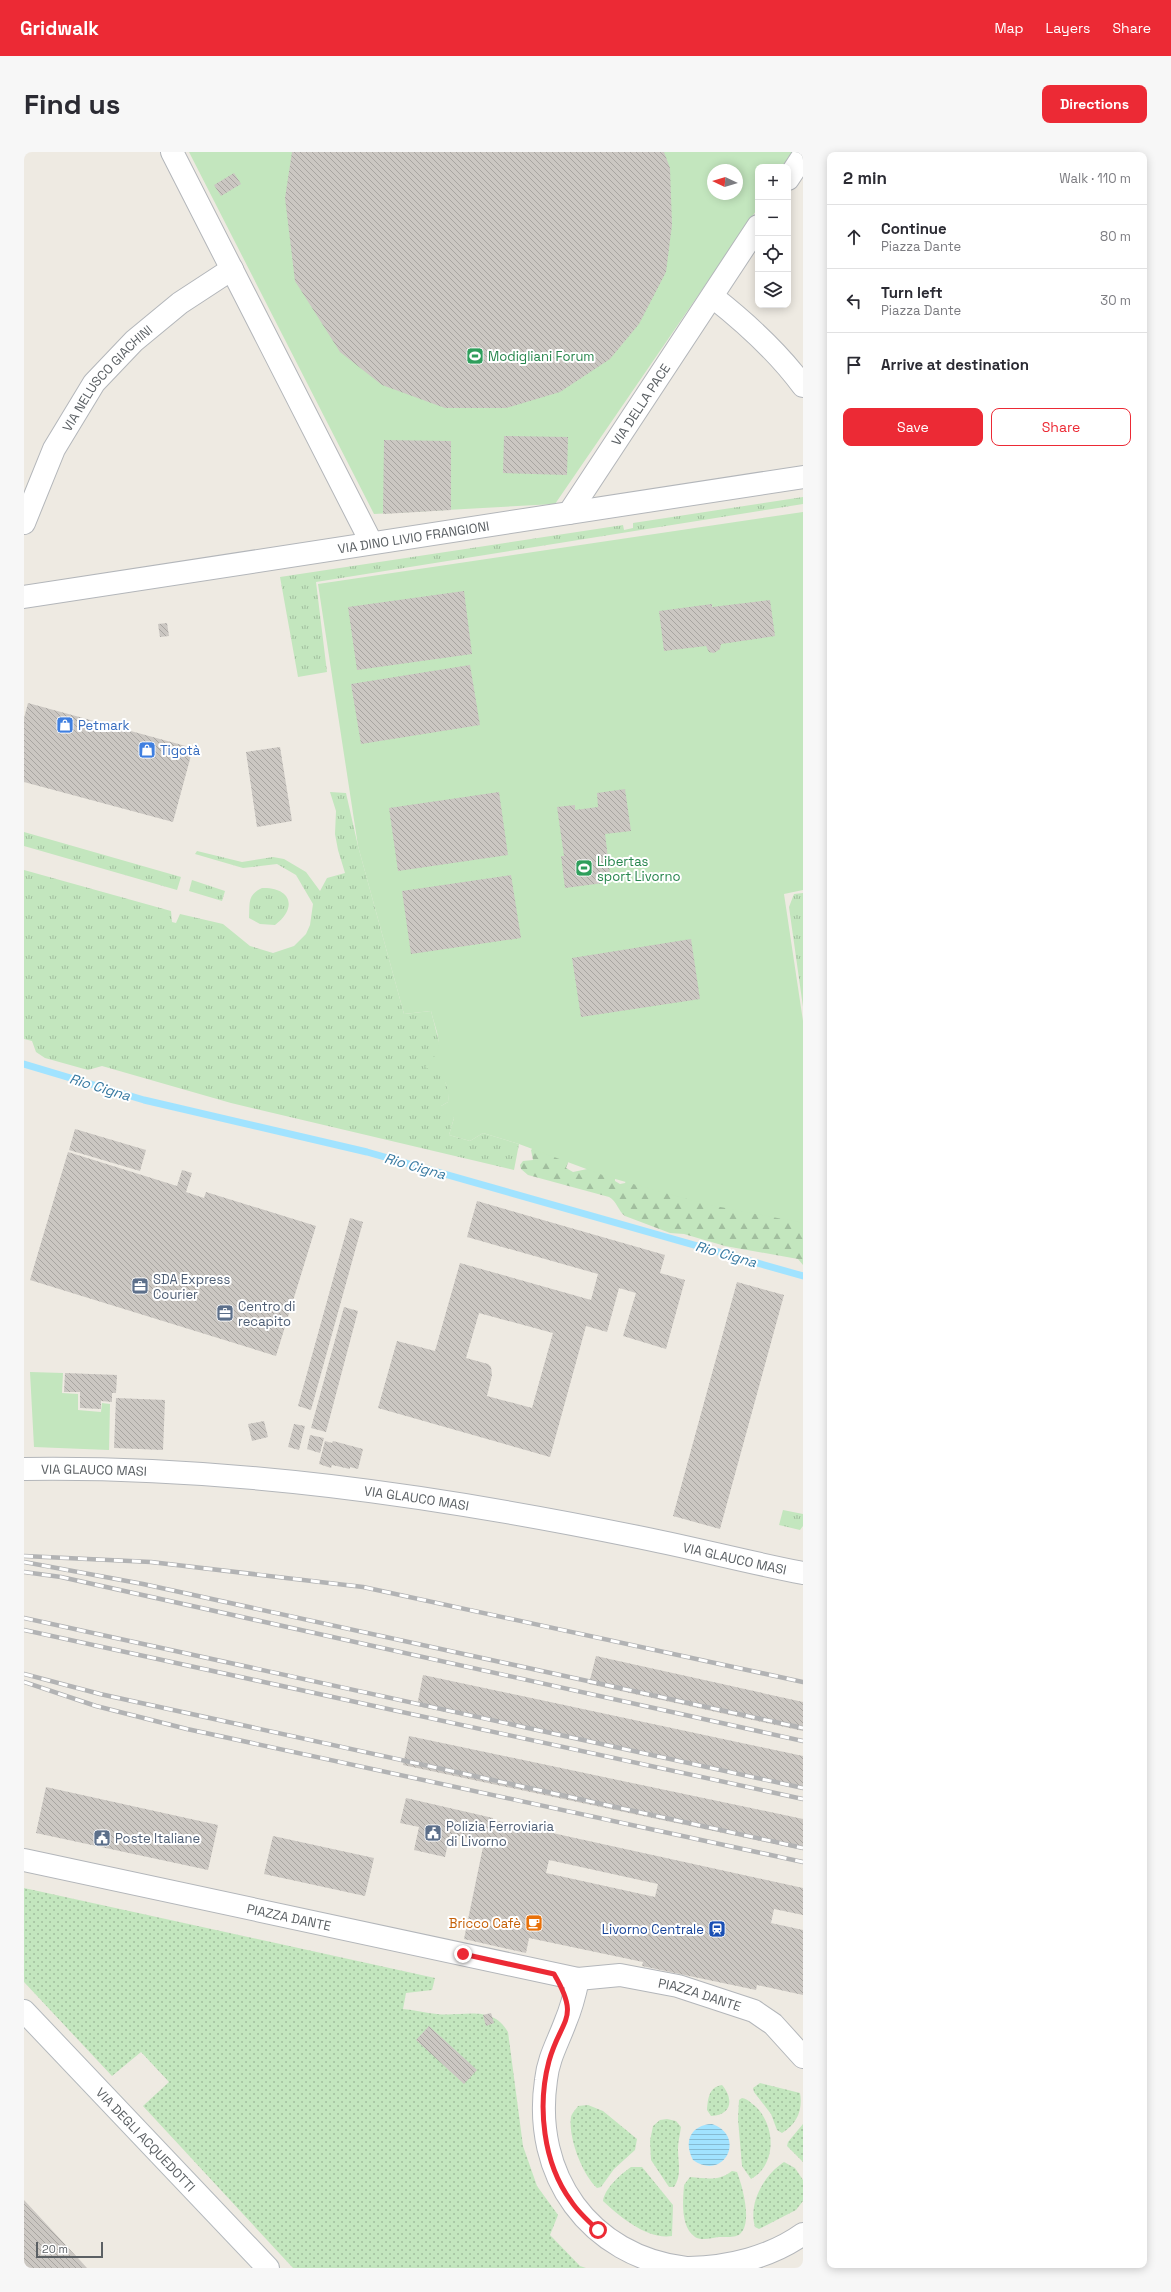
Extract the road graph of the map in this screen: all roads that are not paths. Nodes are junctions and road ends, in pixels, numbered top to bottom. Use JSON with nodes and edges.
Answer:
{"nodes":[{"id":1,"x":172,"y":152,"type":"edge"},
{"id":2,"x":803,"y":156,"type":"edge"},
{"id":3,"x":791,"y":174,"type":"edge"},
{"id":4,"x":755,"y":231,"type":"edge"},
{"id":5,"x":232,"y":268,"type":"junction"},
{"id":6,"x":713,"y":297,"type":"junction"},
{"id":7,"x":803,"y":386,"type":"edge"},
{"id":8,"x":803,"y":477,"type":"edge"},
{"id":9,"x":569,"y":513,"type":"junction"},
{"id":10,"x":24,"y":523,"type":"edge"},
{"id":11,"x":371,"y":542,"type":"junction"},
{"id":12,"x":24,"y":597,"type":"edge"},
{"id":13,"x":24,"y":1469,"type":"edge"},
{"id":14,"x":803,"y":1573,"type":"edge"},
{"id":15,"x":24,"y":1860,"type":"edge"},
{"id":16,"x":554,"y":1974,"type":"junction"},
{"id":17,"x":578,"y":1979,"type":"junction"},
{"id":18,"x":570,"y":2009,"type":"junction"},
{"id":19,"x":24,"y":2011,"type":"edge"},
{"id":20,"x":803,"y":2057,"type":"edge"},
{"id":21,"x":803,"y":2234,"type":"edge"},
{"id":22,"x":268,"y":2268,"type":"edge"},
{"id":23,"x":686,"y":2268,"type":"edge"},
{"id":24,"x":689,"y":2268,"type":"edge"}],
"edges":[{"from":1,"to":5,"type":"street"},
{"from":2,"to":3,"type":"street"},
{"from":4,"to":6,"type":"street","name":"VIA DELLA PACE"},
{"from":5,"to":10,"type":"street","name":"VIA NELUSCO GIACHINI"},
{"from":5,"to":11,"type":"street"},
{"from":6,"to":7,"type":"street"},
{"from":6,"to":9,"type":"street","name":"VIA DELLA PACE"},
{"from":8,"to":9,"type":"street","name":"VIA DINO LIVIO FRANGIONI"},
{"from":9,"to":11,"type":"street","name":"VIA DINO LIVIO FRANGIONI"},
{"from":11,"to":12,"type":"street","name":"VIA DINO LIVIO FRANGIONI"},
{"from":13,"to":14,"type":"street","name":"VIA GLAUCO MASI"},
{"from":15,"to":16,"type":"street","name":"PIAZZA DANTE"},
{"from":16,"to":17,"type":"street","name":"PIAZZA DANTE"},
{"from":16,"to":18,"type":"street"},
{"from":17,"to":18,"type":"street"},
{"from":17,"to":20,"type":"street","name":"PIAZZA DANTE"},
{"from":18,"to":23,"type":"street"},
{"from":19,"to":22,"type":"street","name":"VIA DEGLI ACQUEDOTTI"},
{"from":21,"to":24,"type":"street"}]}
